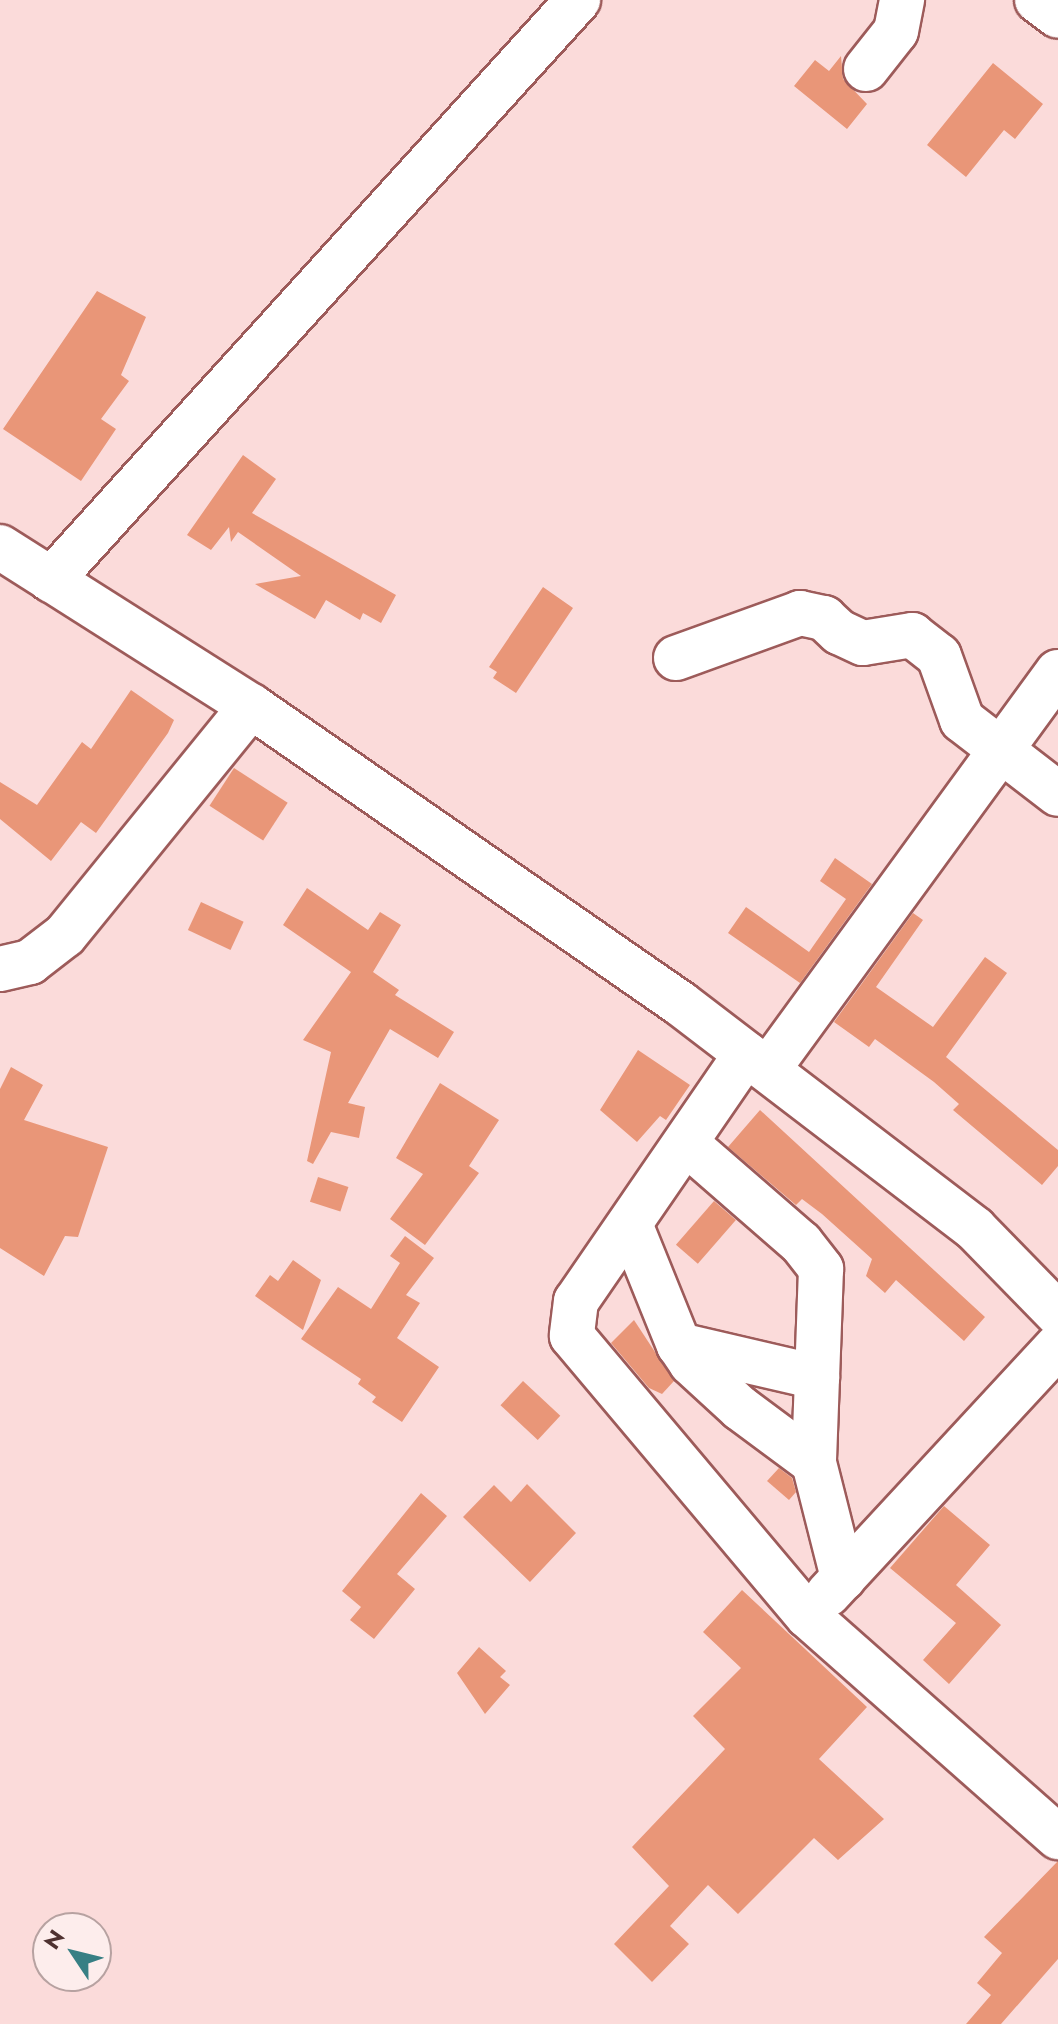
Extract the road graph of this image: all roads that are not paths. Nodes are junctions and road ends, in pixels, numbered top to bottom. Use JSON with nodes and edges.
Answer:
{"nodes":[{"id":1,"x":578,"y":0,"type":"edge"},
{"id":2,"x":902,"y":0,"type":"edge"},
{"id":3,"x":1037,"y":0,"type":"edge"},
{"id":4,"x":1058,"y":16,"type":"edge"},
{"id":5,"x":866,"y":69,"type":"dead end"},
{"id":6,"x":0,"y":547,"type":"edge"},
{"id":7,"x":51,"y":580,"type":"junction"},
{"id":8,"x":676,"y":658,"type":"dead end"},
{"id":9,"x":1058,"y":672,"type":"edge"},
{"id":10,"x":251,"y":706,"type":"junction"},
{"id":11,"x":1000,"y":747,"type":"junction"},
{"id":12,"x":1058,"y":794,"type":"edge"},
{"id":13,"x":0,"y":969,"type":"edge"},
{"id":14,"x":758,"y":1061,"type":"junction"},
{"id":15,"x":687,"y":1144,"type":"junction"},
{"id":16,"x":630,"y":1224,"type":"junction"},
{"id":17,"x":1058,"y":1314,"type":"edge"},
{"id":18,"x":679,"y":1345,"type":"junction"},
{"id":19,"x":1058,"y":1346,"type":"edge"},
{"id":20,"x":817,"y":1377,"type":"junction"},
{"id":21,"x":814,"y":1463,"type":"junction"},
{"id":22,"x":843,"y":1578,"type":"junction"},
{"id":23,"x":808,"y":1616,"type":"junction"},
{"id":24,"x":1058,"y":1837,"type":"edge"}],
"edges":[{"from":1,"to":7,"type":"street"},
{"from":2,"to":5,"type":"street"},
{"from":3,"to":4,"type":"street"},
{"from":6,"to":7,"type":"street"},
{"from":7,"to":10,"type":"street"},
{"from":8,"to":11,"type":"street"},
{"from":9,"to":11,"type":"street"},
{"from":10,"to":13,"type":"street"},
{"from":10,"to":14,"type":"street"},
{"from":11,"to":12,"type":"street"},
{"from":11,"to":14,"type":"street"},
{"from":14,"to":15,"type":"street"},
{"from":14,"to":17,"type":"street"},
{"from":15,"to":16,"type":"street"},
{"from":15,"to":20,"type":"street"},
{"from":16,"to":18,"type":"street"},
{"from":16,"to":23,"type":"street"},
{"from":18,"to":20,"type":"street"},
{"from":18,"to":21,"type":"street"},
{"from":19,"to":22,"type":"street"},
{"from":20,"to":21,"type":"street"},
{"from":21,"to":22,"type":"street"},
{"from":22,"to":23,"type":"street"},
{"from":23,"to":24,"type":"street"}]}
